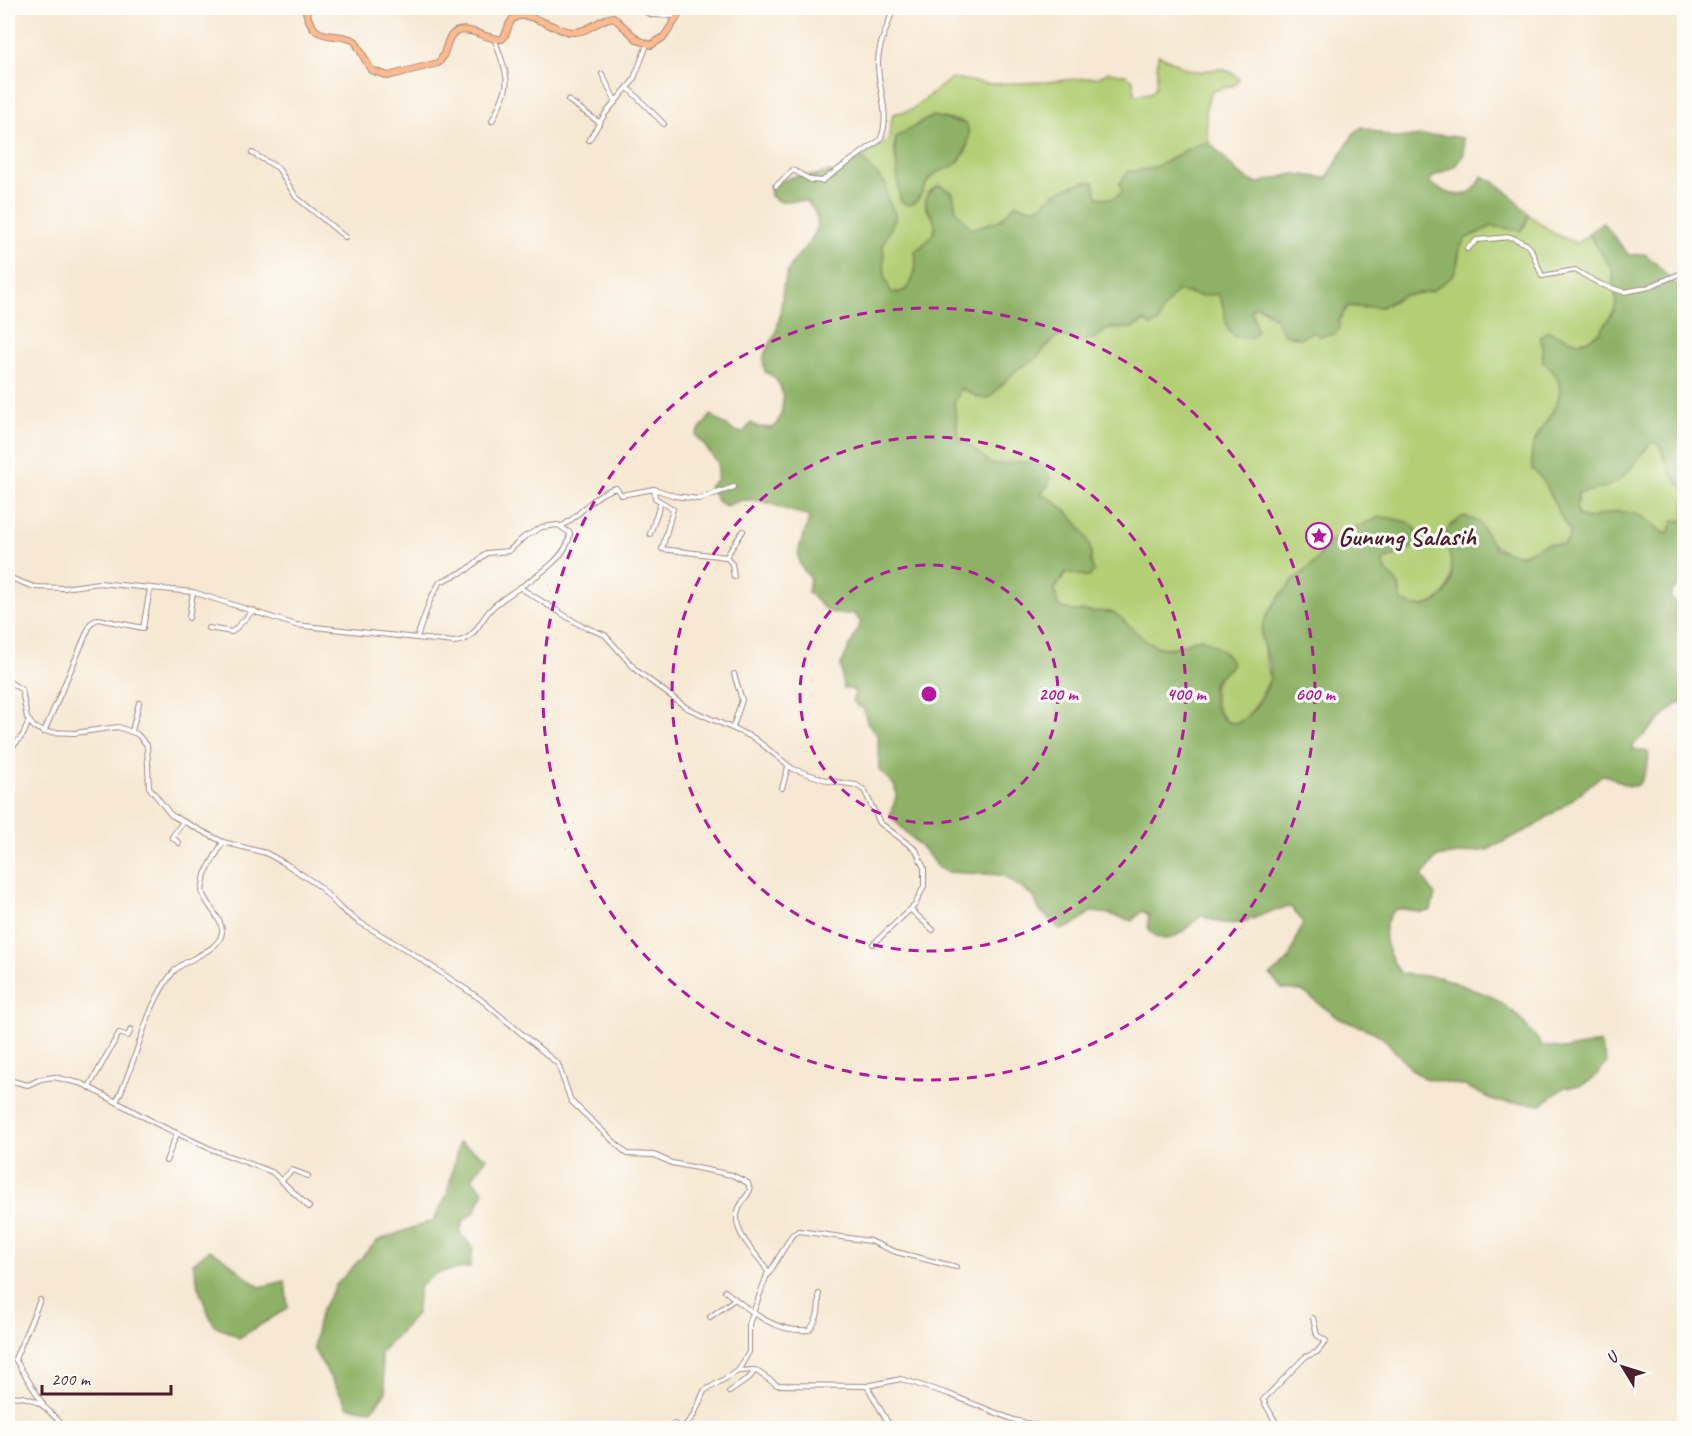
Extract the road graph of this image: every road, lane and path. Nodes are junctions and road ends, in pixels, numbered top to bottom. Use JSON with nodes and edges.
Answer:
{"nodes":[{"id":1,"x":305,"y":8,"type":"edge"},
{"id":2,"x":638,"y":8,"type":"edge"},
{"id":3,"x":683,"y":8,"type":"edge"},
{"id":4,"x":893,"y":8,"type":"edge"},
{"id":5,"x":675,"y":16,"type":"junction"},
{"id":6,"x":495,"y":40,"type":"junction"},
{"id":7,"x":646,"y":45,"type":"junction"},
{"id":8,"x":602,"y":74,"type":"dead end"},
{"id":9,"x":628,"y":88,"type":"junction"},
{"id":10,"x":568,"y":100,"type":"dead end"},
{"id":11,"x":616,"y":102,"type":"junction"},
{"id":12,"x":492,"y":121,"type":"dead end"},
{"id":13,"x":600,"y":123,"type":"junction"},
{"id":14,"x":664,"y":124,"type":"dead end"},
{"id":15,"x":590,"y":140,"type":"dead end"},
{"id":16,"x":252,"y":153,"type":"dead end"},
{"id":17,"x":776,"y":186,"type":"dead end"},
{"id":18,"x":345,"y":237,"type":"dead end"},
{"id":19,"x":1467,"y":249,"type":"dead end"},
{"id":20,"x":1684,"y":272,"type":"edge"},
{"id":21,"x":734,"y":487,"type":"dead end"},
{"id":22,"x":654,"y":489,"type":"junction"},
{"id":23,"x":661,"y":502,"type":"junction"},
{"id":24,"x":562,"y":526,"type":"junction"},
{"id":25,"x":743,"y":531,"type":"dead end"},
{"id":26,"x":650,"y":534,"type":"dead end"},
{"id":27,"x":726,"y":557,"type":"junction"},
{"id":28,"x":734,"y":577,"type":"dead end"},
{"id":29,"x":8,"y":578,"type":"edge"},
{"id":30,"x":150,"y":589,"type":"junction"},
{"id":31,"x":522,"y":589,"type":"junction"},
{"id":32,"x":193,"y":592,"type":"junction"},
{"id":33,"x":254,"y":610,"type":"junction"},
{"id":34,"x":189,"y":618,"type":"dead end"},
{"id":35,"x":208,"y":628,"type":"dead end"},
{"id":36,"x":417,"y":637,"type":"junction"},
{"id":37,"x":734,"y":674,"type":"dead end"},
{"id":38,"x":8,"y":681,"type":"edge"},
{"id":39,"x":139,"y":703,"type":"dead end"},
{"id":40,"x":29,"y":721,"type":"junction"},
{"id":41,"x":733,"y":726,"type":"junction"},
{"id":42,"x":132,"y":731,"type":"junction"},
{"id":43,"x":44,"y":732,"type":"junction"},
{"id":44,"x":8,"y":752,"type":"edge"},
{"id":45,"x":788,"y":767,"type":"junction"},
{"id":46,"x":782,"y":788,"type":"dead end"},
{"id":47,"x":182,"y":823,"type":"junction"},
{"id":48,"x":223,"y":842,"type":"junction"},
{"id":49,"x":179,"y":843,"type":"dead end"},
{"id":50,"x":911,"y":910,"type":"junction"},
{"id":51,"x":933,"y":930,"type":"dead end"},
{"id":52,"x":873,"y":945,"type":"dead end"},
{"id":53,"x":131,"y":1029,"type":"dead end"},
{"id":54,"x":8,"y":1080,"type":"edge"},
{"id":55,"x":89,"y":1087,"type":"junction"},
{"id":56,"x":117,"y":1100,"type":"junction"},
{"id":57,"x":177,"y":1133,"type":"junction"},
{"id":58,"x":165,"y":1161,"type":"dead end"},
{"id":59,"x":308,"y":1176,"type":"dead end"},
{"id":60,"x":283,"y":1179,"type":"junction"},
{"id":61,"x":309,"y":1207,"type":"dead end"},
{"id":62,"x":956,"y":1267,"type":"dead end"},
{"id":63,"x":768,"y":1275,"type":"junction"},
{"id":64,"x":725,"y":1291,"type":"dead end"},
{"id":65,"x":819,"y":1294,"type":"dead end"},
{"id":66,"x":735,"y":1299,"type":"junction"},
{"id":67,"x":40,"y":1300,"type":"dead end"},
{"id":68,"x":753,"y":1313,"type":"junction"},
{"id":69,"x":710,"y":1317,"type":"dead end"},
{"id":70,"x":1313,"y":1318,"type":"dead end"},
{"id":71,"x":755,"y":1370,"type":"junction"},
{"id":72,"x":738,"y":1371,"type":"junction"},
{"id":73,"x":867,"y":1386,"type":"junction"},
{"id":74,"x":729,"y":1392,"type":"dead end"},
{"id":75,"x":8,"y":1396,"type":"edge"},
{"id":76,"x":43,"y":1404,"type":"junction"},
{"id":77,"x":65,"y":1428,"type":"edge"},
{"id":78,"x":108,"y":1428,"type":"edge"},
{"id":79,"x":114,"y":1428,"type":"edge"},
{"id":80,"x":646,"y":1428,"type":"edge"},
{"id":81,"x":682,"y":1428,"type":"edge"},
{"id":82,"x":891,"y":1428,"type":"edge"},
{"id":83,"x":1046,"y":1428,"type":"edge"},
{"id":84,"x":1062,"y":1428,"type":"edge"},
{"id":85,"x":1083,"y":1428,"type":"edge"},
{"id":86,"x":1276,"y":1428,"type":"edge"}],
"edges":[{"from":1,"to":6,"type":"main road"},
{"from":2,"to":5,"type":"street"},
{"from":3,"to":5,"type":"main road"},
{"from":4,"to":17,"type":"street"},
{"from":5,"to":7,"type":"main road"},
{"from":6,"to":7,"type":"main road"},
{"from":6,"to":12,"type":"street"},
{"from":7,"to":9,"type":"street"},
{"from":8,"to":11,"type":"street"},
{"from":9,"to":11,"type":"street"},
{"from":9,"to":14,"type":"street"},
{"from":10,"to":13,"type":"street"},
{"from":11,"to":13,"type":"street"},
{"from":13,"to":15,"type":"street"},
{"from":16,"to":18,"type":"street"},
{"from":19,"to":20,"type":"street"},
{"from":21,"to":22,"type":"street"},
{"from":22,"to":23,"type":"street"},
{"from":22,"to":24,"type":"street"},
{"from":23,"to":26,"type":"street"},
{"from":23,"to":27,"type":"street"},
{"from":24,"to":31,"type":"street"},
{"from":24,"to":36,"type":"street"},
{"from":25,"to":27,"type":"street"},
{"from":27,"to":28,"type":"street"},
{"from":29,"to":30,"type":"street"},
{"from":30,"to":32,"type":"street"},
{"from":30,"to":43,"type":"street"},
{"from":31,"to":36,"type":"street"},
{"from":31,"to":41,"type":"street"},
{"from":32,"to":33,"type":"street"},
{"from":32,"to":34,"type":"street"},
{"from":33,"to":35,"type":"street"},
{"from":33,"to":36,"type":"street"},
{"from":37,"to":41,"type":"street"},
{"from":38,"to":40,"type":"street"},
{"from":39,"to":42,"type":"street"},
{"from":40,"to":43,"type":"street"},
{"from":40,"to":44,"type":"street"},
{"from":41,"to":45,"type":"street"},
{"from":42,"to":43,"type":"street"},
{"from":42,"to":47,"type":"street"},
{"from":45,"to":46,"type":"street"},
{"from":45,"to":50,"type":"street"},
{"from":47,"to":48,"type":"street"},
{"from":47,"to":49,"type":"street"},
{"from":48,"to":56,"type":"street"},
{"from":48,"to":63,"type":"street"},
{"from":50,"to":51,"type":"street"},
{"from":50,"to":52,"type":"street"},
{"from":53,"to":55,"type":"street"},
{"from":54,"to":55,"type":"street"},
{"from":55,"to":56,"type":"street"},
{"from":56,"to":57,"type":"street"},
{"from":57,"to":58,"type":"street"},
{"from":57,"to":60,"type":"street"},
{"from":59,"to":60,"type":"street"},
{"from":60,"to":61,"type":"street"},
{"from":62,"to":63,"type":"street"},
{"from":63,"to":68,"type":"street"},
{"from":64,"to":66,"type":"street"},
{"from":65,"to":68,"type":"street"},
{"from":66,"to":68,"type":"street"},
{"from":66,"to":69,"type":"street"},
{"from":67,"to":76,"type":"street"},
{"from":68,"to":72,"type":"street"},
{"from":70,"to":86,"type":"street"},
{"from":71,"to":72,"type":"street"},
{"from":71,"to":73,"type":"street"},
{"from":71,"to":74,"type":"street"},
{"from":72,"to":81,"type":"street"},
{"from":73,"to":82,"type":"street"},
{"from":73,"to":83,"type":"street"},
{"from":75,"to":76,"type":"street"},
{"from":76,"to":77,"type":"street"},
{"from":78,"to":79,"type":"street"},
{"from":80,"to":81,"type":"street"},
{"from":84,"to":85,"type":"street"}]}
